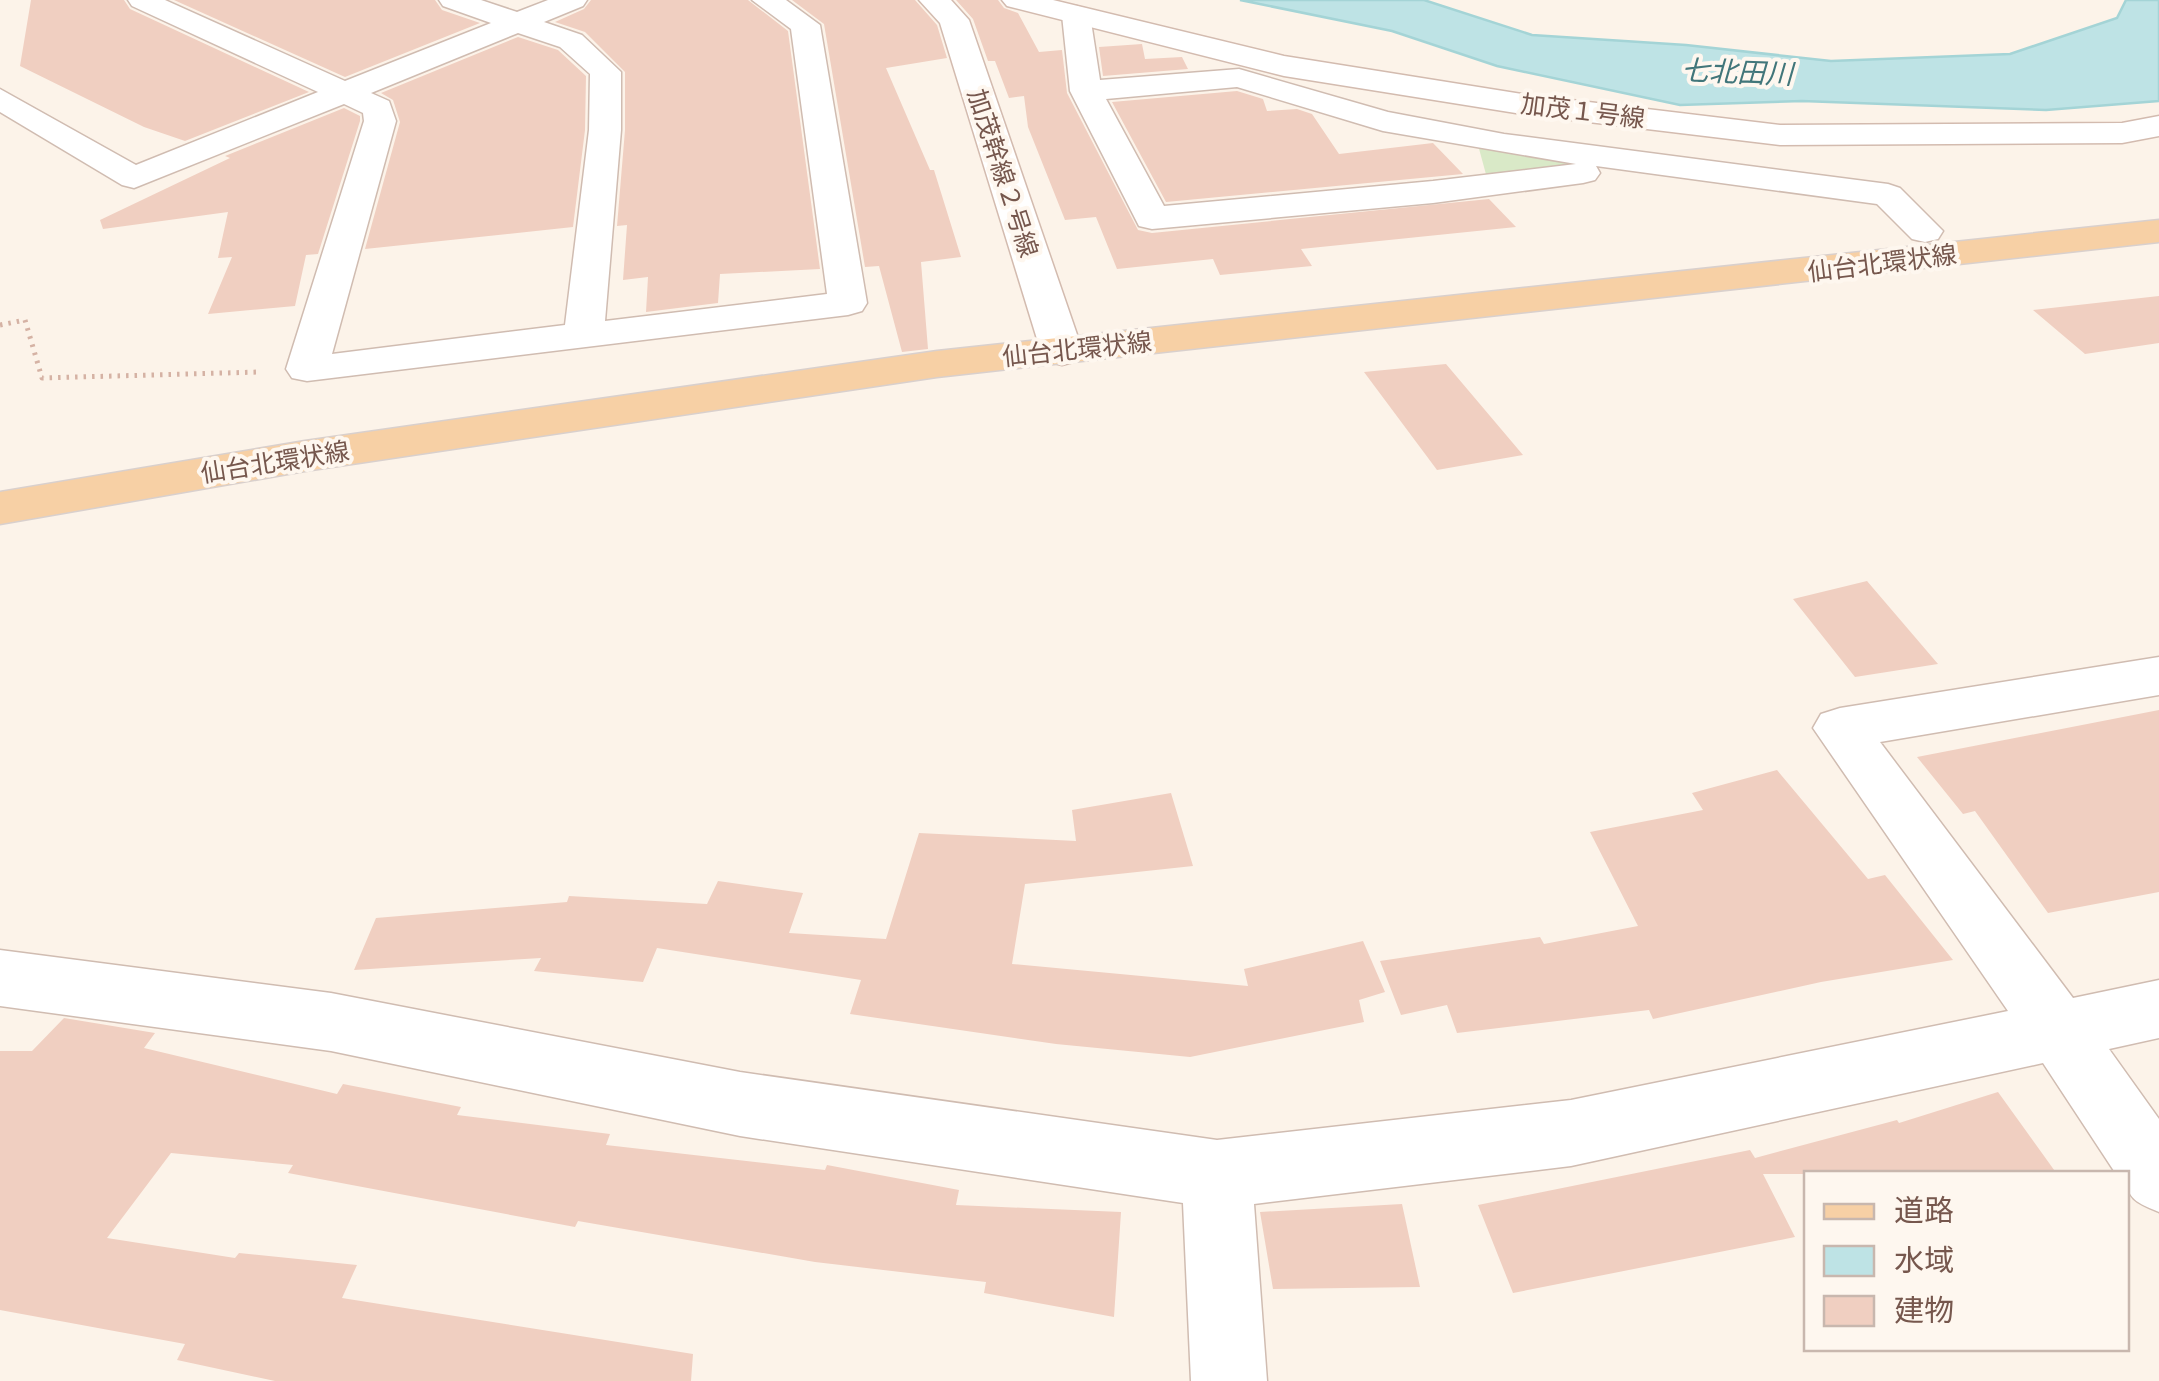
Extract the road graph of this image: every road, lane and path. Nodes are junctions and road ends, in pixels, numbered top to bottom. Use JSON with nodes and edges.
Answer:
{"nodes":[{"id":1,"x":142,"y":0,"type":"edge"},
{"id":2,"x":453,"y":0,"type":"edge"},
{"id":3,"x":573,"y":0,"type":"edge"},
{"id":4,"x":766,"y":0,"type":"edge"},
{"id":5,"x":934,"y":0,"type":"edge"},
{"id":6,"x":1017,"y":0,"type":"edge"},
{"id":7,"x":1076,"y":15,"type":"junction"},
{"id":8,"x":515,"y":24,"type":"junction"},
{"id":9,"x":1086,"y":91,"type":"junction"},
{"id":10,"x":340,"y":94,"type":"junction"},
{"id":11,"x":0,"y":98,"type":"edge"},
{"id":12,"x":2159,"y":126,"type":"edge"},
{"id":13,"x":1660,"y":163,"type":"junction"},
{"id":14,"x":2159,"y":206,"type":"edge"},
{"id":15,"x":1925,"y":231,"type":"junction"},
{"id":16,"x":2159,"y":231,"type":"edge"},
{"id":17,"x":0,"y":325,"type":"edge"},
{"id":18,"x":584,"y":335,"type":"junction"},
{"id":19,"x":1057,"y":338,"type":"junction"},
{"id":20,"x":307,"y":369,"type":"junction"},
{"id":21,"x":0,"y":477,"type":"edge"},
{"id":22,"x":0,"y":508,"type":"edge"},
{"id":23,"x":2159,"y":676,"type":"edge"},
{"id":24,"x":0,"y":978,"type":"edge"},
{"id":25,"x":2159,"y":1009,"type":"edge"},
{"id":26,"x":2057,"y":1028,"type":"junction"},
{"id":27,"x":1217,"y":1174,"type":"junction"},
{"id":28,"x":2159,"y":1178,"type":"edge"},
{"id":29,"x":1230,"y":1381,"type":"edge"}],
"edges":[{"from":1,"to":10,"type":"street"},
{"from":2,"to":8,"type":"street"},
{"from":3,"to":8,"type":"street"},
{"from":4,"to":18,"type":"street"},
{"from":5,"to":19,"type":"street","name":"加茂幹線２号線"},
{"from":6,"to":7,"type":"street","name":"加茂１号線"},
{"from":7,"to":9,"type":"street"},
{"from":7,"to":12,"type":"street","name":"加茂１号線"},
{"from":8,"to":10,"type":"street"},
{"from":8,"to":18,"type":"street"},
{"from":9,"to":13,"type":"street"},
{"from":9,"to":13,"type":"street"},
{"from":10,"to":11,"type":"street"},
{"from":10,"to":20,"type":"street"},
{"from":13,"to":15,"type":"street"},
{"from":14,"to":15,"type":"main road","name":"仙台北環状線"},
{"from":15,"to":19,"type":"main road","name":"仙台北環状線"},
{"from":16,"to":19,"type":"main road","name":"仙台北環状線"},
{"from":17,"to":20,"type":"path"},
{"from":18,"to":20,"type":"street"},
{"from":19,"to":21,"type":"main road","name":"仙台北環状線"},
{"from":19,"to":22,"type":"main road","name":"仙台北環状線"},
{"from":23,"to":26,"type":"street"},
{"from":24,"to":27,"type":"street"},
{"from":25,"to":26,"type":"street"},
{"from":26,"to":27,"type":"street"},
{"from":26,"to":28,"type":"street"},
{"from":27,"to":29,"type":"street"}]}
